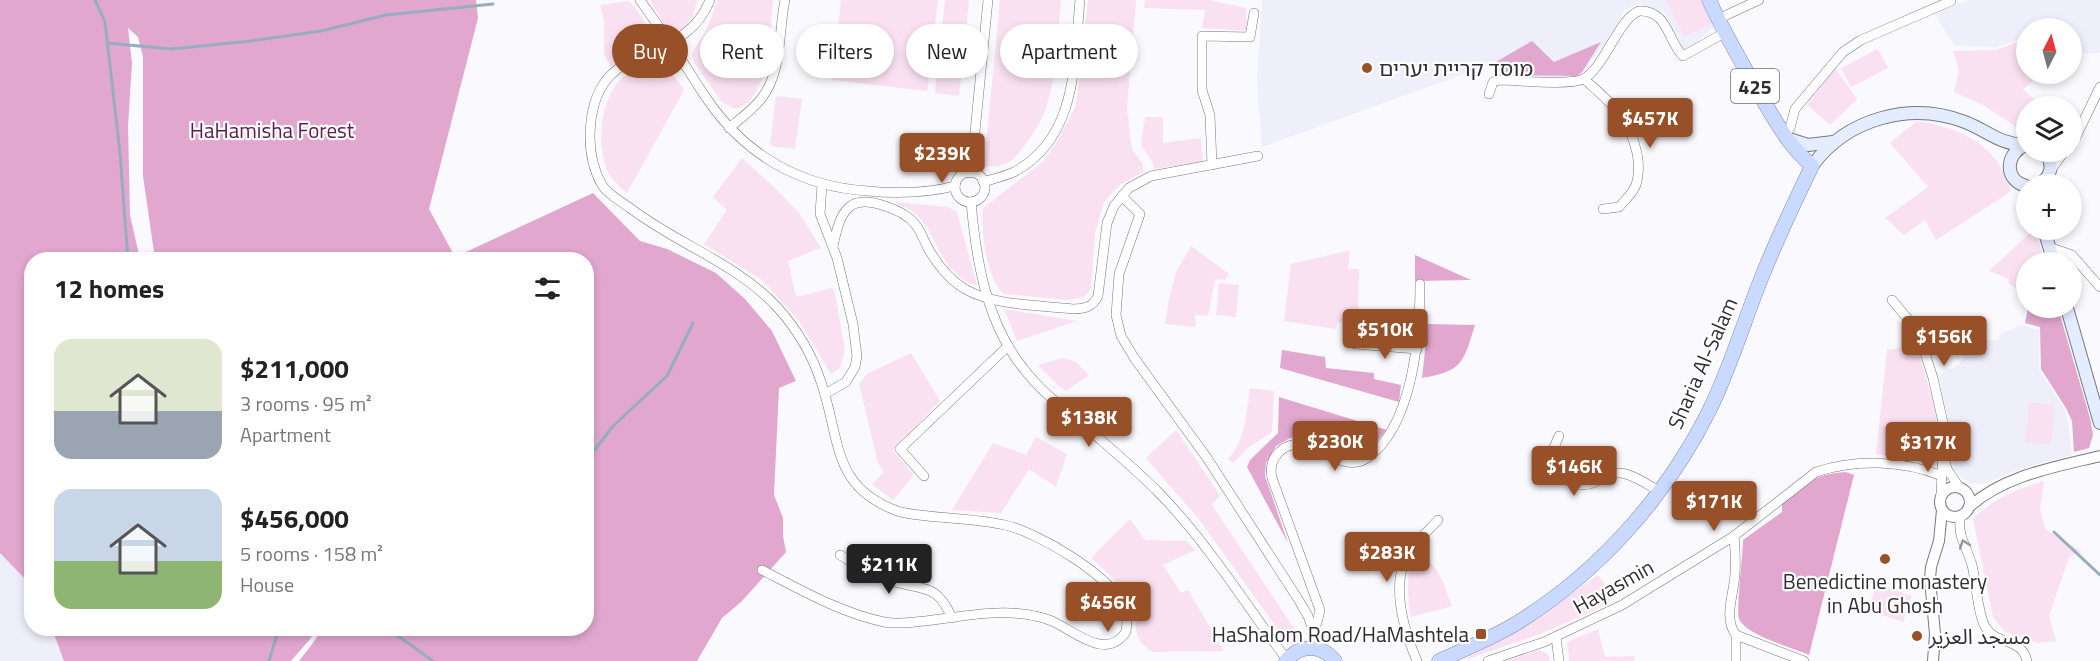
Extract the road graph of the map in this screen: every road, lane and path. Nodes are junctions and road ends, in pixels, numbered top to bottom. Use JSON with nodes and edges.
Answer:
{"nodes":[{"id":1,"x":640,"y":0,"type":"edge"},
{"id":2,"x":710,"y":0,"type":"edge"},
{"id":3,"x":786,"y":0,"type":"edge"},
{"id":4,"x":988,"y":0,"type":"edge"},
{"id":5,"x":1080,"y":0,"type":"edge"},
{"id":6,"x":1709,"y":0,"type":"edge"},
{"id":7,"x":1759,"y":0,"type":"edge"},
{"id":8,"x":1951,"y":1,"type":"edge"},
{"id":9,"x":1254,"y":13,"type":"dead end"},
{"id":10,"x":1718,"y":19,"type":"junction"},
{"id":11,"x":658,"y":24,"type":"edge"},
{"id":12,"x":688,"y":32,"type":"edge"},
{"id":13,"x":1724,"y":33,"type":"junction"},
{"id":14,"x":688,"y":69,"type":"edge"},
{"id":15,"x":612,"y":74,"type":"edge"},
{"id":16,"x":1584,"y":79,"type":"junction"},
{"id":17,"x":2100,"y":87,"type":"edge"},
{"id":18,"x":1489,"y":94,"type":"dead end"},
{"id":19,"x":2082,"y":124,"type":"edge"},
{"id":20,"x":729,"y":128,"type":"junction"},
{"id":21,"x":1982,"y":131,"type":"junction"},
{"id":22,"x":1784,"y":137,"type":"junction"},
{"id":23,"x":1834,"y":142,"type":"junction"},
{"id":24,"x":2016,"y":144,"type":"edge"},
{"id":25,"x":2016,"y":151,"type":"edge"},
{"id":26,"x":1258,"y":156,"type":"dead end"},
{"id":27,"x":1212,"y":165,"type":"junction"},
{"id":28,"x":2009,"y":165,"type":"junction"},
{"id":29,"x":1812,"y":166,"type":"junction"},
{"id":30,"x":969,"y":172,"type":"junction"},
{"id":31,"x":2016,"y":180,"type":"edge"},
{"id":32,"x":983,"y":182,"type":"junction"},
{"id":33,"x":822,"y":184,"type":"junction"},
{"id":34,"x":955,"y":186,"type":"junction"},
{"id":35,"x":1122,"y":196,"type":"junction"},
{"id":36,"x":970,"y":202,"type":"junction"},
{"id":37,"x":1603,"y":208,"type":"dead end"},
{"id":38,"x":2047,"y":240,"type":"edge"},
{"id":39,"x":833,"y":246,"type":"junction"},
{"id":40,"x":2049,"y":247,"type":"junction"},
{"id":41,"x":2051,"y":252,"type":"edge"},
{"id":42,"x":1420,"y":284,"type":"dead end"},
{"id":43,"x":2100,"y":287,"type":"edge"},
{"id":44,"x":988,"y":299,"type":"junction"},
{"id":45,"x":1892,"y":300,"type":"dead end"},
{"id":46,"x":2070,"y":318,"type":"edge"},
{"id":47,"x":1355,"y":344,"type":"dead end"},
{"id":48,"x":1008,"y":346,"type":"junction"},
{"id":49,"x":1417,"y":349,"type":"junction"},
{"id":50,"x":825,"y":394,"type":"junction"},
{"id":51,"x":2100,"y":423,"type":"edge"},
{"id":52,"x":1559,"y":436,"type":"dead end"},
{"id":53,"x":1943,"y":452,"type":"junction"},
{"id":54,"x":2100,"y":456,"type":"edge"},
{"id":55,"x":924,"y":476,"type":"dead end"},
{"id":56,"x":1942,"y":476,"type":"junction"},
{"id":57,"x":1998,"y":487,"type":"junction"},
{"id":58,"x":1962,"y":489,"type":"junction"},
{"id":59,"x":1659,"y":491,"type":"junction"},
{"id":60,"x":1941,"y":495,"type":"junction"},
{"id":61,"x":1969,"y":507,"type":"junction"},
{"id":62,"x":1942,"y":510,"type":"junction"},
{"id":63,"x":1958,"y":517,"type":"junction"},
{"id":64,"x":1438,"y":520,"type":"dead end"},
{"id":65,"x":1734,"y":536,"type":"junction"},
{"id":66,"x":1939,"y":542,"type":"junction"},
{"id":67,"x":840,"y":555,"type":"dead end"},
{"id":68,"x":762,"y":570,"type":"dead end"},
{"id":69,"x":952,"y":618,"type":"junction"},
{"id":70,"x":1312,"y":627,"type":"junction"},
{"id":71,"x":1736,"y":634,"type":"junction"},
{"id":72,"x":1556,"y":636,"type":"junction"},
{"id":73,"x":1320,"y":649,"type":"junction"},
{"id":74,"x":1286,"y":660,"type":"edge"},
{"id":75,"x":1335,"y":661,"type":"edge"},
{"id":76,"x":1417,"y":661,"type":"edge"},
{"id":77,"x":1439,"y":661,"type":"edge"},
{"id":78,"x":1488,"y":661,"type":"edge"},
{"id":79,"x":1559,"y":661,"type":"edge"},
{"id":80,"x":1736,"y":661,"type":"edge"},
{"id":81,"x":1803,"y":661,"type":"edge"},
{"id":82,"x":1933,"y":661,"type":"edge"},
{"id":83,"x":2027,"y":661,"type":"edge"}],
"edges":[{"from":1,"to":11,"type":"street"},
{"from":2,"to":12,"type":"street"},
{"from":3,"to":20,"type":"street"},
{"from":4,"to":30,"type":"street"},
{"from":5,"to":32,"type":"street"},
{"from":6,"to":10,"type":"main road","number":"425"},
{"from":7,"to":10,"type":"street"},
{"from":8,"to":22,"type":"street"},
{"from":9,"to":27,"type":"street"},
{"from":10,"to":13,"type":"main road","number":"425"},
{"from":13,"to":16,"type":"street"},
{"from":13,"to":22,"type":"main road","number":"425"},
{"from":14,"to":20,"type":"street"},
{"from":15,"to":50,"type":"street"},
{"from":16,"to":18,"type":"street"},
{"from":16,"to":37,"type":"street"},
{"from":17,"to":19,"type":"street"},
{"from":20,"to":33,"type":"street"},
{"from":21,"to":23,"type":"main road","name":"Sharia Al-Salam"},
{"from":21,"to":24,"type":"main road","name":"Sharia Al-Salam"},
{"from":21,"to":28,"type":"main road","name":"Sharia Al-Salam"},
{"from":22,"to":23,"type":"main road"},
{"from":22,"to":29,"type":"main road","number":"425"},
{"from":23,"to":29,"type":"main road","name":"Sharia Al-Salam"},
{"from":25,"to":28,"type":"main road"},
{"from":26,"to":27,"type":"street"},
{"from":27,"to":35,"type":"street"},
{"from":28,"to":31,"type":"main road","name":"Sharia Al-Salam"},
{"from":29,"to":59,"type":"main road","name":"Sharia Al-Salam"},
{"from":30,"to":32,"type":"street"},
{"from":30,"to":34,"type":"street"},
{"from":32,"to":36,"type":"street"},
{"from":33,"to":34,"type":"street"},
{"from":33,"to":39,"type":"street"},
{"from":34,"to":36,"type":"street"},
{"from":35,"to":44,"type":"street"},
{"from":35,"to":70,"type":"street"},
{"from":36,"to":44,"type":"street"},
{"from":38,"to":40,"type":"main road"},
{"from":39,"to":44,"type":"street"},
{"from":39,"to":50,"type":"street"},
{"from":40,"to":41,"type":"main road"},
{"from":40,"to":43,"type":"street"},
{"from":42,"to":49,"type":"street"},
{"from":44,"to":48,"type":"street"},
{"from":45,"to":53,"type":"street"},
{"from":46,"to":51,"type":"main road"},
{"from":47,"to":49,"type":"street"},
{"from":48,"to":55,"type":"street"},
{"from":48,"to":74,"type":"street"},
{"from":49,"to":70,"type":"street"},
{"from":50,"to":69,"type":"street"},
{"from":52,"to":59,"type":"street"},
{"from":53,"to":56,"type":"street"},
{"from":53,"to":58,"type":"street"},
{"from":54,"to":57,"type":"street"},
{"from":56,"to":60,"type":"street"},
{"from":56,"to":65,"type":"street","name":"Hayasmin"},
{"from":57,"to":58,"type":"street"},
{"from":57,"to":61,"type":"street"},
{"from":58,"to":60,"type":"street"},
{"from":58,"to":61,"type":"street"},
{"from":59,"to":77,"type":"main road","name":"Sharia Al-Salam"},
{"from":60,"to":62,"type":"street"},
{"from":61,"to":63,"type":"street"},
{"from":62,"to":63,"type":"street"},
{"from":62,"to":66,"type":"street"},
{"from":63,"to":66,"type":"street"},
{"from":83,"to":63,"type":"street","one_way":true},
{"from":64,"to":76,"type":"street"},
{"from":65,"to":71,"type":"street"},
{"from":65,"to":72,"type":"street","name":"Hayasmin"},
{"from":66,"to":82,"type":"street"},
{"from":67,"to":69,"type":"street"},
{"from":68,"to":69,"type":"street"},
{"from":70,"to":73,"type":"street"},
{"from":71,"to":80,"type":"street"},
{"from":71,"to":81,"type":"street"},
{"from":72,"to":78,"type":"street","name":"Hayasmin"},
{"from":72,"to":79,"type":"street"},
{"from":73,"to":74,"type":"main road"},
{"from":73,"to":75,"type":"main road"}]}
